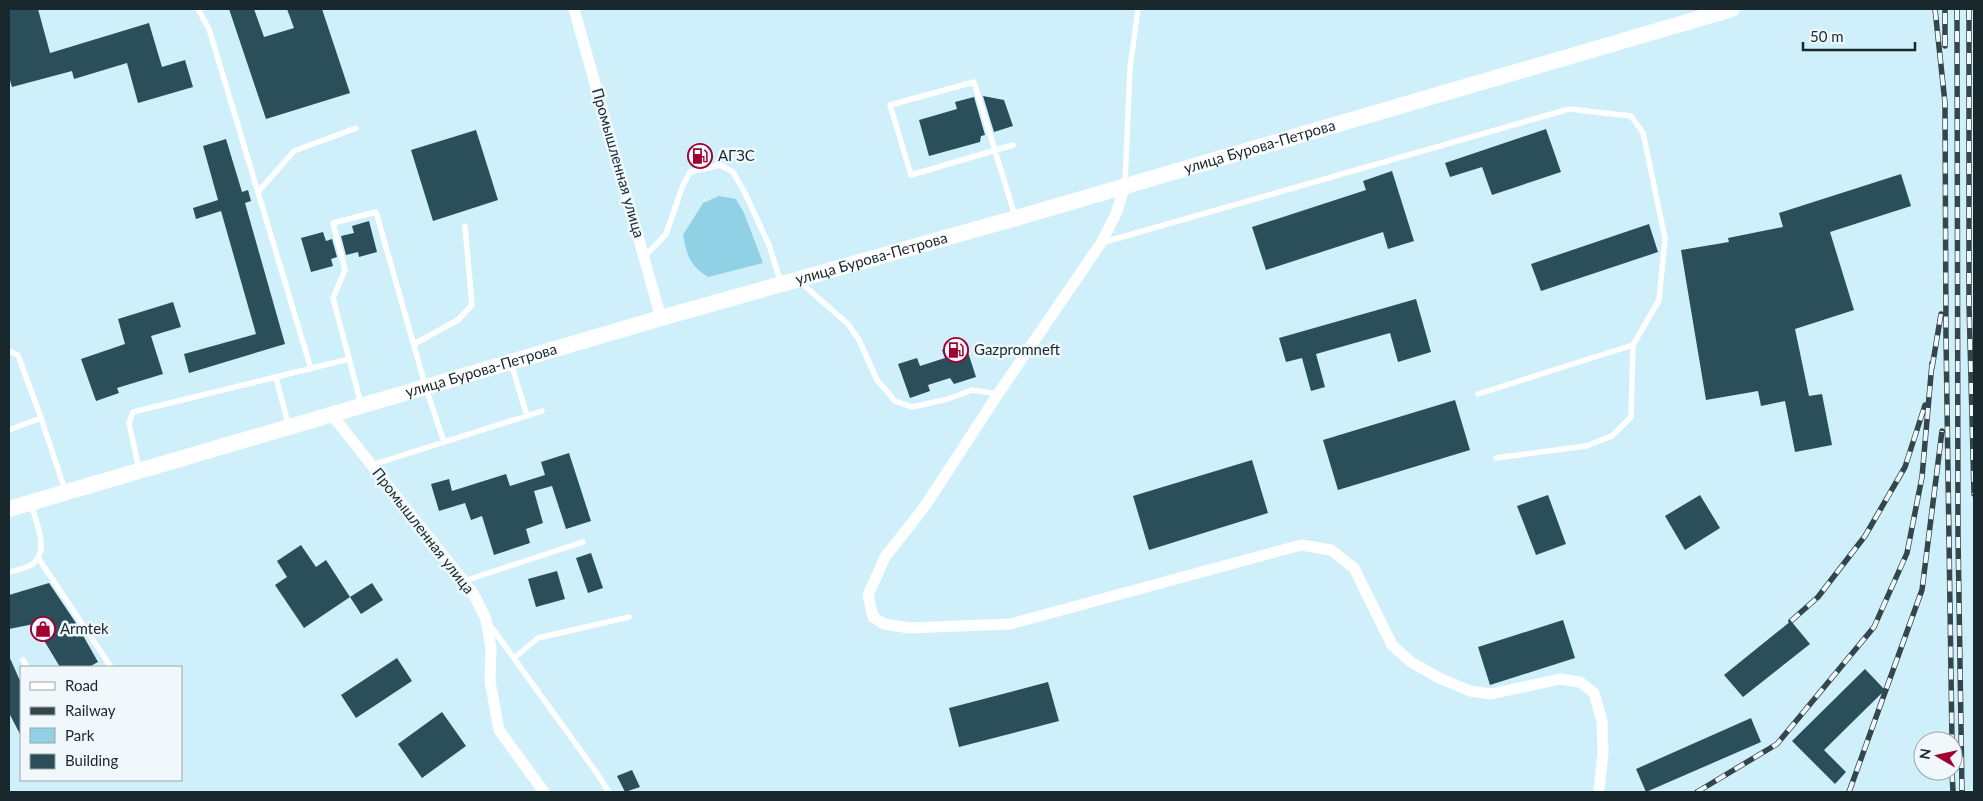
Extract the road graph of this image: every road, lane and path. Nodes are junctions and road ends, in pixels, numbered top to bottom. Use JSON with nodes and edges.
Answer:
{"nodes":[{"id":1,"x":198,"y":9,"type":"edge"},
{"id":2,"x":574,"y":9,"type":"edge"},
{"id":3,"x":1138,"y":9,"type":"edge"},
{"id":4,"x":1732,"y":9,"type":"edge"},
{"id":5,"x":356,"y":128,"type":"dead end"},
{"id":6,"x":1013,"y":145,"type":"dead end"},
{"id":7,"x":995,"y":150,"type":"junction"},
{"id":8,"x":1125,"y":186,"type":"junction"},
{"id":9,"x":258,"y":192,"type":"junction"},
{"id":10,"x":1016,"y":218,"type":"junction"},
{"id":11,"x":465,"y":226,"type":"dead end"},
{"id":12,"x":1101,"y":243,"type":"junction"},
{"id":13,"x":645,"y":256,"type":"junction"},
{"id":14,"x":790,"y":282,"type":"junction"},
{"id":15,"x":661,"y":318,"type":"junction"},
{"id":16,"x":414,"y":344,"type":"junction"},
{"id":17,"x":1633,"y":345,"type":"junction"},
{"id":18,"x":9,"y":351,"type":"edge"},
{"id":19,"x":349,"y":359,"type":"junction"},
{"id":20,"x":511,"y":362,"type":"junction"},
{"id":21,"x":311,"y":369,"type":"junction"},
{"id":22,"x":276,"y":378,"type":"junction"},
{"id":23,"x":426,"y":388,"type":"junction"},
{"id":24,"x":998,"y":394,"type":"junction"},
{"id":25,"x":1478,"y":394,"type":"dead end"},
{"id":26,"x":362,"y":406,"type":"junction"},
{"id":27,"x":542,"y":411,"type":"dead end"},
{"id":28,"x":332,"y":415,"type":"junction"},
{"id":29,"x":527,"y":416,"type":"junction"},
{"id":30,"x":41,"y":418,"type":"junction"},
{"id":31,"x":289,"y":428,"type":"junction"},
{"id":32,"x":9,"y":430,"type":"edge"},
{"id":33,"x":444,"y":442,"type":"junction"},
{"id":34,"x":1496,"y":458,"type":"dead end"},
{"id":35,"x":372,"y":465,"type":"junction"},
{"id":36,"x":139,"y":471,"type":"junction"},
{"id":37,"x":66,"y":492,"type":"junction"},
{"id":38,"x":31,"y":502,"type":"junction"},
{"id":39,"x":9,"y":509,"type":"edge"},
{"id":40,"x":583,"y":542,"type":"dead end"},
{"id":41,"x":39,"y":559,"type":"junction"},
{"id":42,"x":9,"y":572,"type":"edge"},
{"id":43,"x":464,"y":581,"type":"junction"},
{"id":44,"x":629,"y":617,"type":"dead end"},
{"id":45,"x":486,"y":619,"type":"junction"},
{"id":46,"x":514,"y":658,"type":"junction"},
{"id":47,"x":23,"y":660,"type":"dead end"},
{"id":48,"x":26,"y":666,"type":"edge"},
{"id":49,"x":110,"y":666,"type":"edge"},
{"id":50,"x":1599,"y":790,"type":"dead end"},
{"id":51,"x":544,"y":792,"type":"edge"},
{"id":52,"x":609,"y":792,"type":"edge"}],
"edges":[{"from":1,"to":9,"type":"lane"},
{"from":2,"to":13,"type":"street","name":"Промышленная улица"},
{"from":3,"to":8,"type":"lane"},
{"from":4,"to":8,"type":"main road","name":"улица Бурова-Петрова"},
{"from":5,"to":9,"type":"lane"},
{"from":6,"to":7,"type":"lane"},
{"from":7,"to":7,"type":"lane"},
{"from":7,"to":10,"type":"lane"},
{"from":8,"to":10,"type":"main road","name":"улица Бурова-Петрова"},
{"from":8,"to":12,"type":"street"},
{"from":9,"to":21,"type":"lane"},
{"from":10,"to":14,"type":"main road","name":"улица Бурова-Петрова"},
{"from":11,"to":16,"type":"lane"},
{"from":12,"to":17,"type":"lane"},
{"from":12,"to":24,"type":"street"},
{"from":13,"to":14,"type":"lane"},
{"from":13,"to":15,"type":"street","name":"Промышленная улица"},
{"from":14,"to":15,"type":"main road","name":"улица Бурова-Петрова"},
{"from":14,"to":24,"type":"lane"},
{"from":15,"to":20,"type":"main road","name":"улица Бурова-Петрова"},
{"from":16,"to":19,"type":"lane"},
{"from":16,"to":23,"type":"lane"},
{"from":17,"to":25,"type":"lane"},
{"from":17,"to":34,"type":"lane"},
{"from":18,"to":30,"type":"lane"},
{"from":19,"to":21,"type":"lane"},
{"from":19,"to":26,"type":"lane"},
{"from":20,"to":23,"type":"main road","name":"улица Бурова-Петрова"},
{"from":20,"to":29,"type":"lane"},
{"from":21,"to":22,"type":"lane"},
{"from":22,"to":31,"type":"lane"},
{"from":22,"to":36,"type":"lane"},
{"from":23,"to":26,"type":"main road","name":"улица Бурова-Петрова"},
{"from":23,"to":33,"type":"lane"},
{"from":24,"to":50,"type":"street"},
{"from":26,"to":28,"type":"main road","name":"улица Бурова-Петрова"},
{"from":27,"to":29,"type":"lane"},
{"from":28,"to":31,"type":"main road","name":"улица Бурова-Петрова"},
{"from":28,"to":35,"type":"street","name":"Промышленная улица"},
{"from":29,"to":33,"type":"lane"},
{"from":30,"to":32,"type":"lane"},
{"from":30,"to":37,"type":"lane"},
{"from":31,"to":36,"type":"main road","name":"улица Бурова-Петрова"},
{"from":33,"to":35,"type":"lane"},
{"from":35,"to":43,"type":"street","name":"Промышленная улица"},
{"from":36,"to":37,"type":"main road","name":"улица Бурова-Петрова"},
{"from":37,"to":38,"type":"main road","name":"улица Бурова-Петрова"},
{"from":38,"to":39,"type":"main road","name":"улица Бурова-Петрова"},
{"from":38,"to":41,"type":"lane"},
{"from":40,"to":43,"type":"lane"},
{"from":41,"to":42,"type":"lane"},
{"from":41,"to":49,"type":"lane"},
{"from":43,"to":45,"type":"street","name":"Промышленная улица"},
{"from":44,"to":46,"type":"lane"},
{"from":45,"to":46,"type":"lane"},
{"from":45,"to":51,"type":"street","name":"Промышленная улица"},
{"from":46,"to":52,"type":"lane"},
{"from":47,"to":48,"type":"lane"}]}
